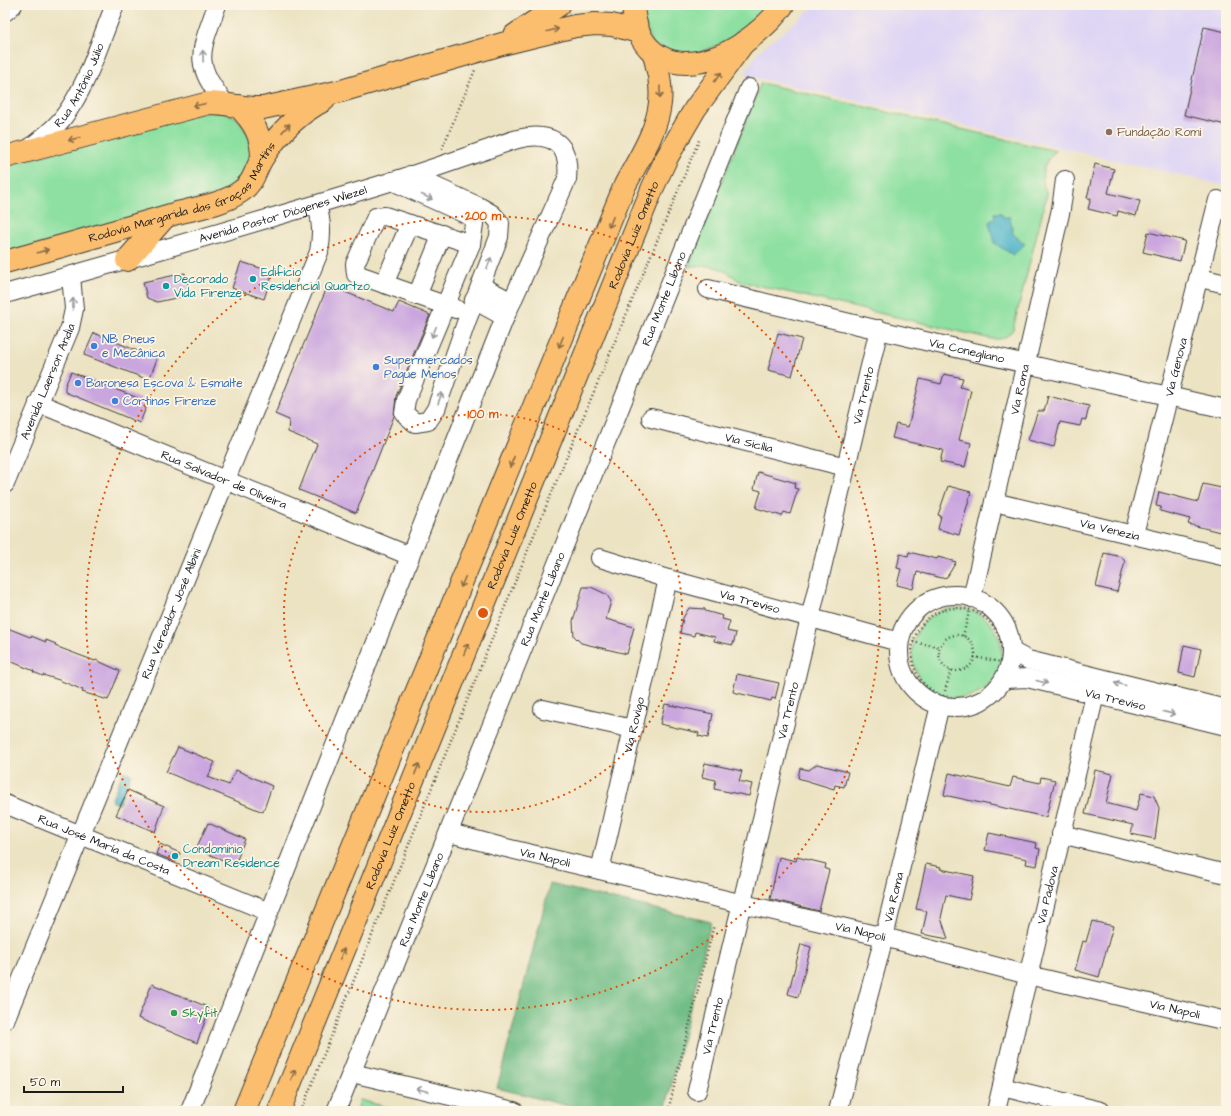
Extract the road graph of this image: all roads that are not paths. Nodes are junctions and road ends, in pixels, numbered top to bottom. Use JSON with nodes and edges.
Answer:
{"nodes":[{"id":1,"x":13,"y":5,"type":"edge"},
{"id":2,"x":559,"y":5,"type":"edge"},
{"id":3,"x":633,"y":5,"type":"edge"},
{"id":4,"x":114,"y":6,"type":"edge"},
{"id":5,"x":219,"y":7,"type":"edge"},
{"id":6,"x":783,"y":7,"type":"edge"},
{"id":7,"x":5,"y":12,"type":"edge"},
{"id":8,"x":638,"y":32,"type":"junction"},
{"id":9,"x":744,"y":42,"type":"junction"},
{"id":10,"x":493,"y":47,"type":"junction"},
{"id":11,"x":654,"y":54,"type":"junction"},
{"id":12,"x":749,"y":88,"type":"dead end"},
{"id":13,"x":341,"y":91,"type":"junction"},
{"id":14,"x":231,"y":105,"type":"junction"},
{"id":15,"x":15,"y":155,"type":"edge"},
{"id":16,"x":262,"y":158,"type":"junction"},
{"id":17,"x":410,"y":176,"type":"junction"},
{"id":18,"x":1065,"y":180,"type":"dead end"},
{"id":19,"x":392,"y":181,"type":"junction"},
{"id":20,"x":1218,"y":200,"type":"dead end"},
{"id":21,"x":318,"y":205,"type":"junction"},
{"id":22,"x":165,"y":217,"type":"junction"},
{"id":23,"x":410,"y":224,"type":"junction"},
{"id":24,"x":442,"y":234,"type":"junction"},
{"id":25,"x":471,"y":244,"type":"junction"},
{"id":26,"x":127,"y":260,"type":"junction"},
{"id":27,"x":5,"y":262,"type":"edge"},
{"id":28,"x":71,"y":276,"type":"junction"},
{"id":29,"x":1200,"y":278,"type":"junction"},
{"id":30,"x":384,"y":284,"type":"junction"},
{"id":31,"x":1226,"y":284,"type":"edge"},
{"id":32,"x":708,"y":289,"type":"dead end"},
{"id":33,"x":5,"y":294,"type":"edge"},
{"id":34,"x":417,"y":296,"type":"junction"},
{"id":35,"x":475,"y":300,"type":"junction"},
{"id":36,"x":445,"y":306,"type":"junction"},
{"id":37,"x":509,"y":309,"type":"junction"},
{"id":38,"x":879,"y":329,"type":"junction"},
{"id":39,"x":1026,"y":362,"type":"junction"},
{"id":40,"x":1170,"y":396,"type":"junction"},
{"id":41,"x":38,"y":403,"type":"junction"},
{"id":42,"x":1226,"y":409,"type":"edge"},
{"id":43,"x":651,"y":418,"type":"dead end"},
{"id":44,"x":846,"y":467,"type":"junction"},
{"id":45,"x":225,"y":480,"type":"junction"},
{"id":46,"x":5,"y":484,"type":"edge"},
{"id":47,"x":994,"y":502,"type":"junction"},
{"id":48,"x":1134,"y":534,"type":"junction"},
{"id":49,"x":410,"y":556,"type":"junction"},
{"id":50,"x":600,"y":558,"type":"dead end"},
{"id":51,"x":1226,"y":558,"type":"edge"},
{"id":52,"x":668,"y":579,"type":"junction"},
{"id":53,"x":971,"y":604,"type":"junction"},
{"id":54,"x":810,"y":618,"type":"junction"},
{"id":55,"x":906,"y":642,"type":"junction"},
{"id":56,"x":1005,"y":664,"type":"junction"},
{"id":57,"x":1097,"y":687,"type":"junction"},
{"id":58,"x":942,"y":700,"type":"junction"},
{"id":59,"x":543,"y":709,"type":"dead end"},
{"id":60,"x":1226,"y":709,"type":"edge"},
{"id":61,"x":1226,"y":726,"type":"edge"},
{"id":62,"x":632,"y":729,"type":"junction"},
{"id":63,"x":5,"y":804,"type":"edge"},
{"id":64,"x":450,"y":833,"type":"junction"},
{"id":65,"x":1061,"y":834,"type":"junction"},
{"id":66,"x":80,"y":835,"type":"junction"},
{"id":67,"x":600,"y":870,"type":"junction"},
{"id":68,"x":1226,"y":874,"type":"edge"},
{"id":69,"x":742,"y":904,"type":"junction"},
{"id":70,"x":269,"y":912,"type":"junction"},
{"id":71,"x":884,"y":938,"type":"junction"},
{"id":72,"x":1028,"y":975,"type":"junction"},
{"id":73,"x":1218,"y":1019,"type":"dead end"},
{"id":74,"x":5,"y":1020,"type":"edge"},
{"id":75,"x":352,"y":1073,"type":"junction"},
{"id":76,"x":1002,"y":1087,"type":"junction"},
{"id":77,"x":697,"y":1091,"type":"dead end"},
{"id":78,"x":443,"y":1103,"type":"edge"},
{"id":79,"x":190,"y":1111,"type":"edge"},
{"id":80,"x":244,"y":1111,"type":"edge"},
{"id":81,"x":279,"y":1111,"type":"edge"},
{"id":82,"x":336,"y":1111,"type":"edge"},
{"id":83,"x":514,"y":1111,"type":"edge"},
{"id":84,"x":838,"y":1111,"type":"edge"},
{"id":85,"x":996,"y":1111,"type":"edge"},
{"id":86,"x":1102,"y":1111,"type":"edge"}],
"edges":[{"from":1,"to":7,"type":"street"},
{"from":2,"to":10,"type":"main road","name":"Rodovia Margarida das Graças Martins"},
{"from":3,"to":8,"type":"main road"},
{"from":4,"to":15,"type":"street","name":"Rua Antônio Júlio"},
{"from":14,"to":5,"type":"street","one_way":true},
{"from":6,"to":9,"type":"main road"},
{"from":10,"to":8,"type":"main road","name":"Rodovia Margarida das Graças Martins","one_way":true},
{"from":8,"to":11,"type":"main road"},
{"from":9,"to":11,"type":"main road"},
{"from":81,"to":9,"type":"main road","name":"Rodovia Luiz Ometto","one_way":true},
{"from":10,"to":13,"type":"main road","name":"Rodovia Margarida das Graças Martins"},
{"from":11,"to":80,"type":"main road","one_way":true},
{"from":12,"to":64,"type":"street","name":"Rua Monte Líbano"},
{"from":13,"to":14,"type":"main road","name":"Rodovia Margarida das Graças Martins"},
{"from":16,"to":13,"type":"main road","name":"Rodovia Margarida das Graças Martins","one_way":true},
{"from":14,"to":15,"type":"main road","name":"Rodovia Margarida das Graças Martins","one_way":true},
{"from":14,"to":16,"type":"main road"},
{"from":16,"to":22,"type":"main road","name":"Rodovia Margarida das Graças Martins"},
{"from":17,"to":19,"type":"street","name":"Avenida Pastor Diógenes Wiezel"},
{"from":35,"to":17,"type":"street","one_way":true},
{"from":17,"to":37,"type":"street","name":"Avenida Pastor Diógenes Wiezel"},
{"from":18,"to":39,"type":"street","name":"Via Roma"},
{"from":19,"to":21,"type":"street","name":"Avenida Pastor Diógenes Wiezel"},
{"from":19,"to":25,"type":"street","one_way":true},
{"from":20,"to":29,"type":"street","name":"Via Genova"},
{"from":21,"to":26,"type":"street","name":"Avenida Pastor Diógenes Wiezel"},
{"from":21,"to":45,"type":"street","name":"Rua Vereador José Albini"},
{"from":22,"to":26,"type":"main road"},
{"from":27,"to":22,"type":"main road","name":"Rodovia Margarida das Graças Martins","one_way":true},
{"from":23,"to":24,"type":"street"},
{"from":23,"to":30,"type":"street"},
{"from":23,"to":30,"type":"street"},
{"from":24,"to":25,"type":"street"},
{"from":24,"to":34,"type":"street"},
{"from":25,"to":36,"type":"street"},
{"from":26,"to":28,"type":"street","name":"Avenida Pastor Diógenes Wiezel"},
{"from":28,"to":33,"type":"street","name":"Avenida Pastor Diógenes Wiezel"},
{"from":41,"to":28,"type":"street","name":"Avenida Laerson Andia","one_way":true},
{"from":29,"to":31,"type":"street"},
{"from":29,"to":40,"type":"street","name":"Via Genova"},
{"from":30,"to":34,"type":"street"},
{"from":32,"to":38,"type":"street","name":"Via Conegliano"},
{"from":34,"to":36,"type":"street"},
{"from":35,"to":36,"type":"street"},
{"from":36,"to":35,"type":"street","one_way":true},
{"from":35,"to":37,"type":"street"},
{"from":37,"to":49,"type":"street"},
{"from":38,"to":39,"type":"street","name":"Via Conegliano"},
{"from":38,"to":44,"type":"street","name":"Via Trento"},
{"from":39,"to":40,"type":"street","name":"Via Conegliano"},
{"from":39,"to":47,"type":"street","name":"Via Roma"},
{"from":40,"to":42,"type":"street","name":"Via Conegliano"},
{"from":40,"to":48,"type":"street","name":"Via Genova"},
{"from":41,"to":45,"type":"street","name":"Rua Salvador de Oliveira"},
{"from":41,"to":46,"type":"street","name":"Avenida Laerson Andia"},
{"from":43,"to":44,"type":"street","name":"Via Sicília"},
{"from":44,"to":54,"type":"street","name":"Via Trento"},
{"from":45,"to":49,"type":"street","name":"Rua Salvador de Oliveira"},
{"from":45,"to":66,"type":"street","name":"Rua Vereador José Albini"},
{"from":47,"to":48,"type":"street","name":"Via Venezia"},
{"from":47,"to":53,"type":"street","name":"Via Roma"},
{"from":48,"to":51,"type":"street","name":"Via Venezia"},
{"from":49,"to":70,"type":"street"},
{"from":50,"to":52,"type":"street","name":"Via Treviso"},
{"from":52,"to":54,"type":"street","name":"Via Treviso"},
{"from":52,"to":62,"type":"street","name":"Via Rovigo"},
{"from":53,"to":55,"type":"street"},
{"from":53,"to":56,"type":"street"},
{"from":54,"to":55,"type":"street","name":"Via Treviso"},
{"from":54,"to":69,"type":"street","name":"Via Trento"},
{"from":55,"to":58,"type":"street"},
{"from":56,"to":57,"type":"street","name":"Via Treviso","one_way":true},
{"from":56,"to":57,"type":"street","name":"Via Treviso"},
{"from":56,"to":58,"type":"street"},
{"from":60,"to":57,"type":"street","name":"Via Treviso","one_way":true},
{"from":57,"to":61,"type":"street","name":"Via Treviso","one_way":true},
{"from":57,"to":65,"type":"street","name":"Via Padova"},
{"from":58,"to":71,"type":"street","name":"Via Roma"},
{"from":59,"to":62,"type":"street"},
{"from":62,"to":67,"type":"street","name":"Via Rovigo"},
{"from":63,"to":66,"type":"street","name":"Rua José María da Costa"},
{"from":64,"to":67,"type":"street","name":"Via Napoli"},
{"from":64,"to":75,"type":"street","name":"Rua Monte Líbano"},
{"from":65,"to":68,"type":"street"},
{"from":65,"to":72,"type":"street","name":"Via Padova"},
{"from":66,"to":70,"type":"street","name":"Rua José María da Costa"},
{"from":66,"to":74,"type":"street","name":"Rua Vereador José Albini"},
{"from":67,"to":69,"type":"street","name":"Via Napoli"},
{"from":69,"to":71,"type":"street","name":"Via Napoli"},
{"from":69,"to":77,"type":"street","name":"Via Trento"},
{"from":70,"to":79,"type":"street"},
{"from":71,"to":72,"type":"street","name":"Via Napoli"},
{"from":71,"to":84,"type":"street","name":"Via Roma"},
{"from":72,"to":73,"type":"street","name":"Via Napoli"},
{"from":72,"to":76,"type":"street","name":"Via Padova"},
{"from":78,"to":75,"type":"street","one_way":true},
{"from":75,"to":82,"type":"street","name":"Rua Monte Líbano"},
{"from":76,"to":85,"type":"street","name":"Via Padova"},
{"from":76,"to":86,"type":"street"},
{"from":78,"to":83,"type":"street"}]}
